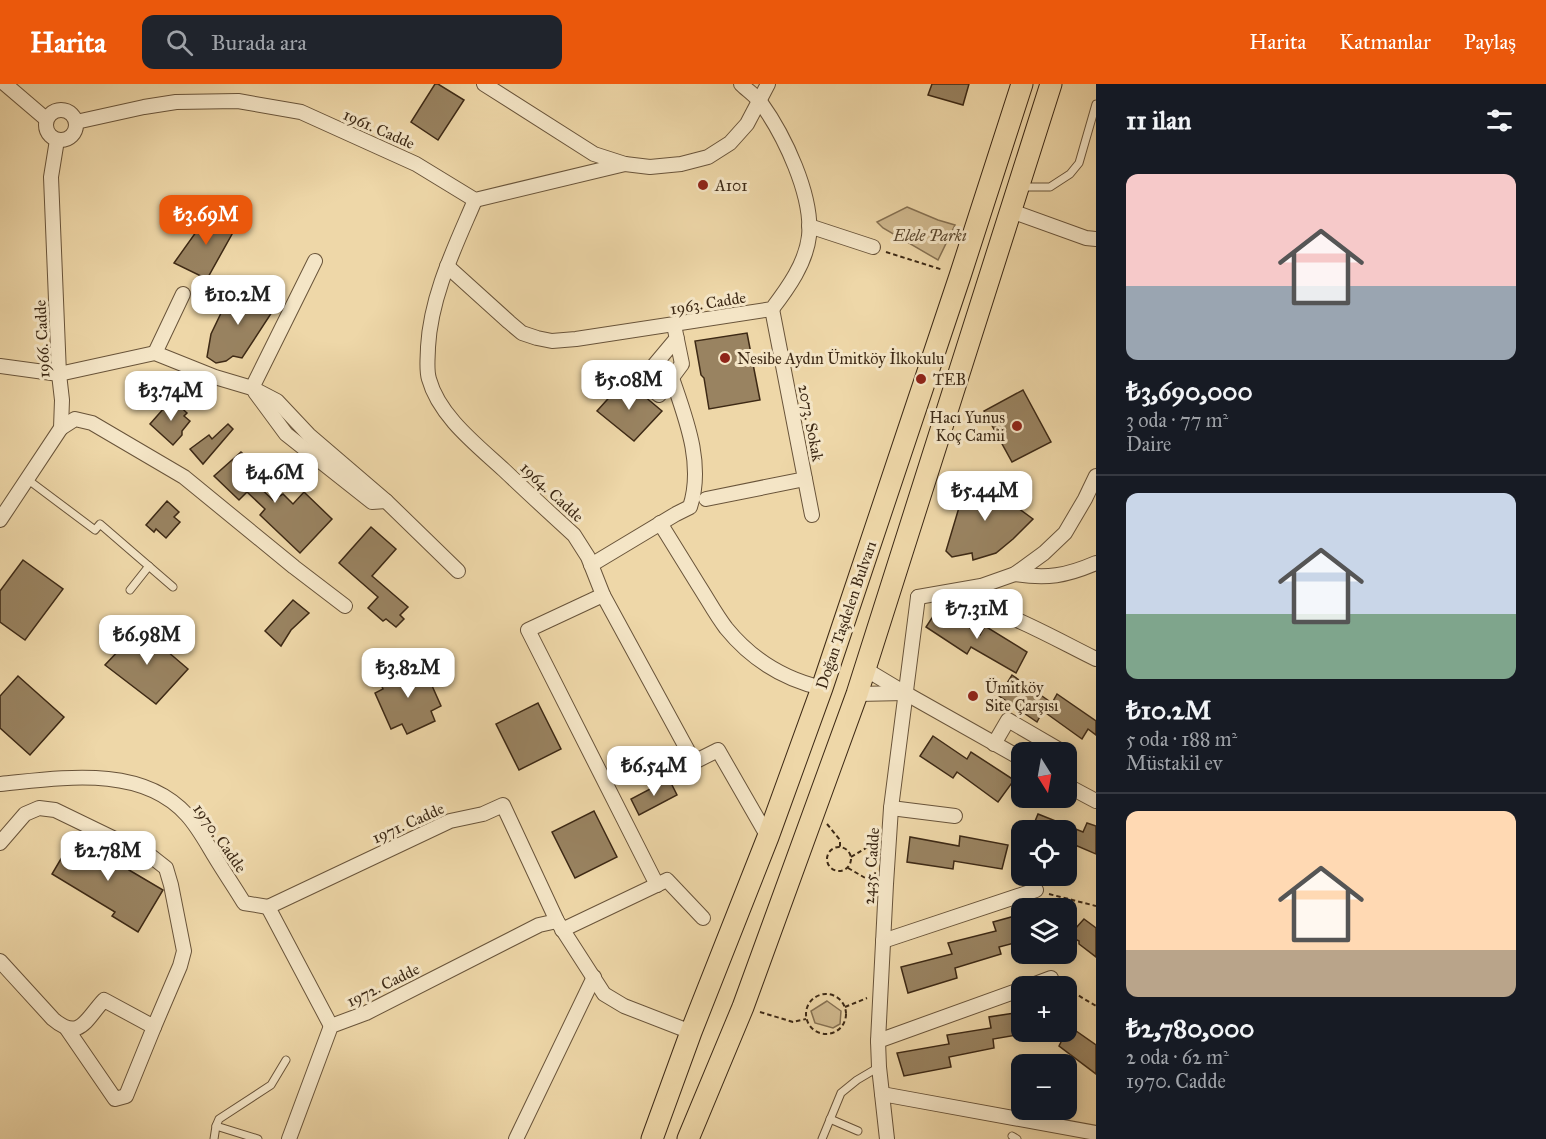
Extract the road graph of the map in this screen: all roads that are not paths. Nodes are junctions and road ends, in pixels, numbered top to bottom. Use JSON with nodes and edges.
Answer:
{"nodes":[{"id":1,"x":5,"y":84,"type":"edge"},
{"id":2,"x":483,"y":84,"type":"edge"},
{"id":3,"x":741,"y":84,"type":"edge"},
{"id":4,"x":768,"y":84,"type":"edge"},
{"id":5,"x":1022,"y":84,"type":"edge"},
{"id":6,"x":1051,"y":84,"type":"edge"},
{"id":7,"x":760,"y":101,"type":"junction"},
{"id":8,"x":1096,"y":104,"type":"edge"},
{"id":9,"x":46,"y":119,"type":"junction"},
{"id":10,"x":76,"y":122,"type":"junction"},
{"id":11,"x":1023,"y":129,"type":"junction"},
{"id":12,"x":57,"y":140,"type":"junction"},
{"id":13,"x":625,"y":164,"type":"junction"},
{"id":14,"x":1019,"y":187,"type":"junction"},
{"id":15,"x":475,"y":200,"type":"junction"},
{"id":16,"x":1011,"y":211,"type":"junction"},
{"id":17,"x":809,"y":226,"type":"junction"},
{"id":18,"x":1096,"y":239,"type":"edge"},
{"id":19,"x":873,"y":247,"type":"road end"},
{"id":20,"x":315,"y":261,"type":"dead end"},
{"id":21,"x":447,"y":266,"type":"junction"},
{"id":22,"x":183,"y":294,"type":"dead end"},
{"id":23,"x":772,"y":309,"type":"junction"},
{"id":24,"x":676,"y":332,"type":"junction"},
{"id":25,"x":155,"y":353,"type":"junction"},
{"id":26,"x":0,"y":366,"type":"edge"},
{"id":27,"x":59,"y":374,"type":"junction"},
{"id":28,"x":672,"y":378,"type":"junction"},
{"id":29,"x":252,"y":388,"type":"junction"},
{"id":30,"x":60,"y":428,"type":"junction"},
{"id":31,"x":1096,"y":476,"type":"edge"},
{"id":32,"x":27,"y":479,"type":"junction"},
{"id":33,"x":805,"y":479,"type":"junction"},
{"id":34,"x":706,"y":499,"type":"dead end"},
{"id":35,"x":812,"y":515,"type":"dead end"},
{"id":36,"x":0,"y":520,"type":"edge"},
{"id":37,"x":660,"y":524,"type":"junction"},
{"id":38,"x":1096,"y":563,"type":"edge"},
{"id":39,"x":591,"y":565,"type":"junction"},
{"id":40,"x":149,"y":566,"type":"junction"},
{"id":41,"x":458,"y":571,"type":"dead end"},
{"id":42,"x":1015,"y":574,"type":"junction"},
{"id":43,"x":173,"y":587,"type":"dead end"},
{"id":44,"x":130,"y":590,"type":"dead end"},
{"id":45,"x":603,"y":595,"type":"junction"},
{"id":46,"x":918,"y":597,"type":"junction"},
{"id":47,"x":345,"y":606,"type":"dead end"},
{"id":48,"x":1096,"y":659,"type":"edge"},
{"id":49,"x":865,"y":669,"type":"junction"},
{"id":50,"x":822,"y":688,"type":"junction"},
{"id":51,"x":905,"y":693,"type":"junction"},
{"id":52,"x":857,"y":694,"type":"junction"},
{"id":53,"x":1046,"y":742,"type":"edge"},
{"id":54,"x":994,"y":744,"type":"junction"},
{"id":55,"x":1011,"y":753,"type":"edge"},
{"id":56,"x":0,"y":784,"type":"edge"},
{"id":57,"x":1077,"y":791,"type":"edge"},
{"id":58,"x":1096,"y":801,"type":"edge"},
{"id":59,"x":891,"y":808,"type":"junction"},
{"id":60,"x":955,"y":816,"type":"dead end"},
{"id":61,"x":768,"y":837,"type":"junction"},
{"id":62,"x":0,"y":843,"type":"edge"},
{"id":63,"x":657,"y":885,"type":"junction"},
{"id":64,"x":1036,"y":890,"type":"road end"},
{"id":65,"x":268,"y":907,"type":"junction"},
{"id":66,"x":702,"y":918,"type":"dead end"},
{"id":67,"x":560,"y":925,"type":"junction"},
{"id":68,"x":883,"y":941,"type":"junction"},
{"id":69,"x":0,"y":961,"type":"edge"},
{"id":70,"x":594,"y":977,"type":"junction"},
{"id":71,"x":1011,"y":993,"type":"edge"},
{"id":72,"x":331,"y":1026,"type":"junction"},
{"id":73,"x":154,"y":1027,"type":"junction"},
{"id":74,"x":67,"y":1029,"type":"junction"},
{"id":75,"x":692,"y":1032,"type":"junction"},
{"id":76,"x":878,"y":1041,"type":"junction"},
{"id":77,"x":286,"y":1060,"type":"dead end"},
{"id":78,"x":879,"y":1067,"type":"junction"},
{"id":79,"x":882,"y":1094,"type":"junction"},
{"id":80,"x":830,"y":1119,"type":"junction"},
{"id":81,"x":216,"y":1126,"type":"junction"},
{"id":82,"x":858,"y":1131,"type":"dead end"},
{"id":83,"x":1050,"y":1132,"type":"edge"},
{"id":84,"x":1096,"y":1133,"type":"edge"},
{"id":85,"x":214,"y":1139,"type":"edge"},
{"id":86,"x":258,"y":1139,"type":"edge"},
{"id":87,"x":289,"y":1139,"type":"edge"},
{"id":88,"x":516,"y":1139,"type":"edge"},
{"id":89,"x":652,"y":1139,"type":"edge"},
{"id":90,"x":688,"y":1139,"type":"edge"},
{"id":91,"x":822,"y":1139,"type":"edge"},
{"id":92,"x":887,"y":1139,"type":"edge"}],
"edges":[{"from":1,"to":9,"type":"street"},
{"from":2,"to":13,"type":"street"},
{"from":3,"to":7,"type":"street"},
{"from":4,"to":7,"type":"street"},
{"from":5,"to":11,"type":"main road","name":"Doğan Taşdelen Bulvarı"},
{"from":6,"to":11,"type":"main road","name":"Doğan Taşdelen Bulvarı"},
{"from":7,"to":13,"type":"street"},
{"from":7,"to":17,"type":"street"},
{"from":8,"to":14,"type":"lane"},
{"from":9,"to":10,"type":"street"},
{"from":9,"to":12,"type":"street"},
{"from":10,"to":12,"type":"street"},
{"from":10,"to":15,"type":"street","name":"1961. Cadde"},
{"from":11,"to":14,"type":"main road","name":"Doğan Taşdelen Bulvarı"},
{"from":11,"to":50,"type":"main road","name":"Doğan Taşdelen Bulvarı"},
{"from":12,"to":27,"type":"street","name":"1966. Cadde"},
{"from":13,"to":15,"type":"street"},
{"from":14,"to":16,"type":"main road","name":"Doğan Taşdelen Bulvarı"},
{"from":15,"to":21,"type":"street","name":"1964. Cadde"},
{"from":16,"to":18,"type":"street"},
{"from":16,"to":49,"type":"main road","name":"Doğan Taşdelen Bulvarı"},
{"from":17,"to":19,"type":"street"},
{"from":17,"to":23,"type":"street"},
{"from":20,"to":29,"type":"street"},
{"from":21,"to":24,"type":"street","name":"1963. Cadde"},
{"from":21,"to":39,"type":"street","name":"1964. Cadde"},
{"from":22,"to":25,"type":"street"},
{"from":23,"to":24,"type":"street","name":"1963. Cadde"},
{"from":23,"to":33,"type":"street","name":"2073. Sokak"},
{"from":24,"to":28,"type":"street"},
{"from":24,"to":28,"type":"street"},
{"from":25,"to":27,"type":"street"},
{"from":25,"to":29,"type":"street"},
{"from":26,"to":27,"type":"street"},
{"from":27,"to":30,"type":"street","name":"1966. Cadde"},
{"from":28,"to":37,"type":"street"},
{"from":29,"to":41,"type":"street"},
{"from":30,"to":32,"type":"street","name":"1966. Cadde"},
{"from":30,"to":47,"type":"street"},
{"from":31,"to":42,"type":"street"},
{"from":32,"to":36,"type":"street","name":"1966. Cadde"},
{"from":32,"to":40,"type":"lane"},
{"from":33,"to":34,"type":"street","name":"2073. Sokak"},
{"from":33,"to":35,"type":"street"},
{"from":37,"to":39,"type":"street"},
{"from":37,"to":50,"type":"street"},
{"from":38,"to":42,"type":"street"},
{"from":39,"to":45,"type":"street","name":"1964. Cadde"},
{"from":40,"to":43,"type":"lane"},
{"from":40,"to":44,"type":"lane"},
{"from":42,"to":46,"type":"street"},
{"from":45,"to":61,"type":"street","name":"1964. Cadde"},
{"from":45,"to":63,"type":"street"},
{"from":46,"to":48,"type":"street"},
{"from":46,"to":51,"type":"street","name":"2435. Cadde"},
{"from":49,"to":50,"type":"main road"},
{"from":49,"to":51,"type":"street"},
{"from":49,"to":52,"type":"main road","name":"Doğan Taşdelen Bulvarı"},
{"from":50,"to":52,"type":"main road"},
{"from":50,"to":61,"type":"main road","name":"Doğan Taşdelen Bulvarı"},
{"from":51,"to":52,"type":"street"},
{"from":51,"to":54,"type":"street"},
{"from":51,"to":59,"type":"street","name":"2435. Cadde"},
{"from":52,"to":90,"type":"main road","name":"Doğan Taşdelen Bulvarı"},
{"from":53,"to":54,"type":"street"},
{"from":54,"to":55,"type":"street"},
{"from":56,"to":65,"type":"street","name":"1970. Cadde"},
{"from":57,"to":58,"type":"street"},
{"from":59,"to":60,"type":"street"},
{"from":59,"to":68,"type":"street","name":"2435. Cadde"},
{"from":61,"to":75,"type":"main road","name":"Doğan Taşdelen Bulvarı"},
{"from":62,"to":73,"type":"street"},
{"from":63,"to":66,"type":"street"},
{"from":63,"to":67,"type":"street","name":"1972. Cadde"},
{"from":64,"to":68,"type":"street"},
{"from":65,"to":67,"type":"street","name":"1971. Cadde"},
{"from":65,"to":72,"type":"street"},
{"from":67,"to":70,"type":"street","name":"1971. Cadde"},
{"from":67,"to":72,"type":"street","name":"1972. Cadde"},
{"from":68,"to":76,"type":"street","name":"2435. Cadde"},
{"from":69,"to":74,"type":"street"},
{"from":70,"to":75,"type":"street","name":"1971. Cadde"},
{"from":70,"to":88,"type":"street"},
{"from":71,"to":76,"type":"street"},
{"from":72,"to":87,"type":"street"},
{"from":73,"to":74,"type":"street"},
{"from":73,"to":74,"type":"street"},
{"from":75,"to":89,"type":"main road","name":"Doğan Taşdelen Bulvarı"},
{"from":76,"to":78,"type":"street","name":"2435. Cadde"},
{"from":77,"to":81,"type":"lane"},
{"from":78,"to":79,"type":"street","name":"2435. Cadde"},
{"from":78,"to":80,"type":"lane"},
{"from":79,"to":83,"type":"street"},
{"from":79,"to":92,"type":"street","name":"2435. Cadde"},
{"from":80,"to":82,"type":"lane"},
{"from":80,"to":91,"type":"lane"},
{"from":81,"to":85,"type":"lane"},
{"from":81,"to":86,"type":"lane"},
{"from":83,"to":84,"type":"street"}]}
